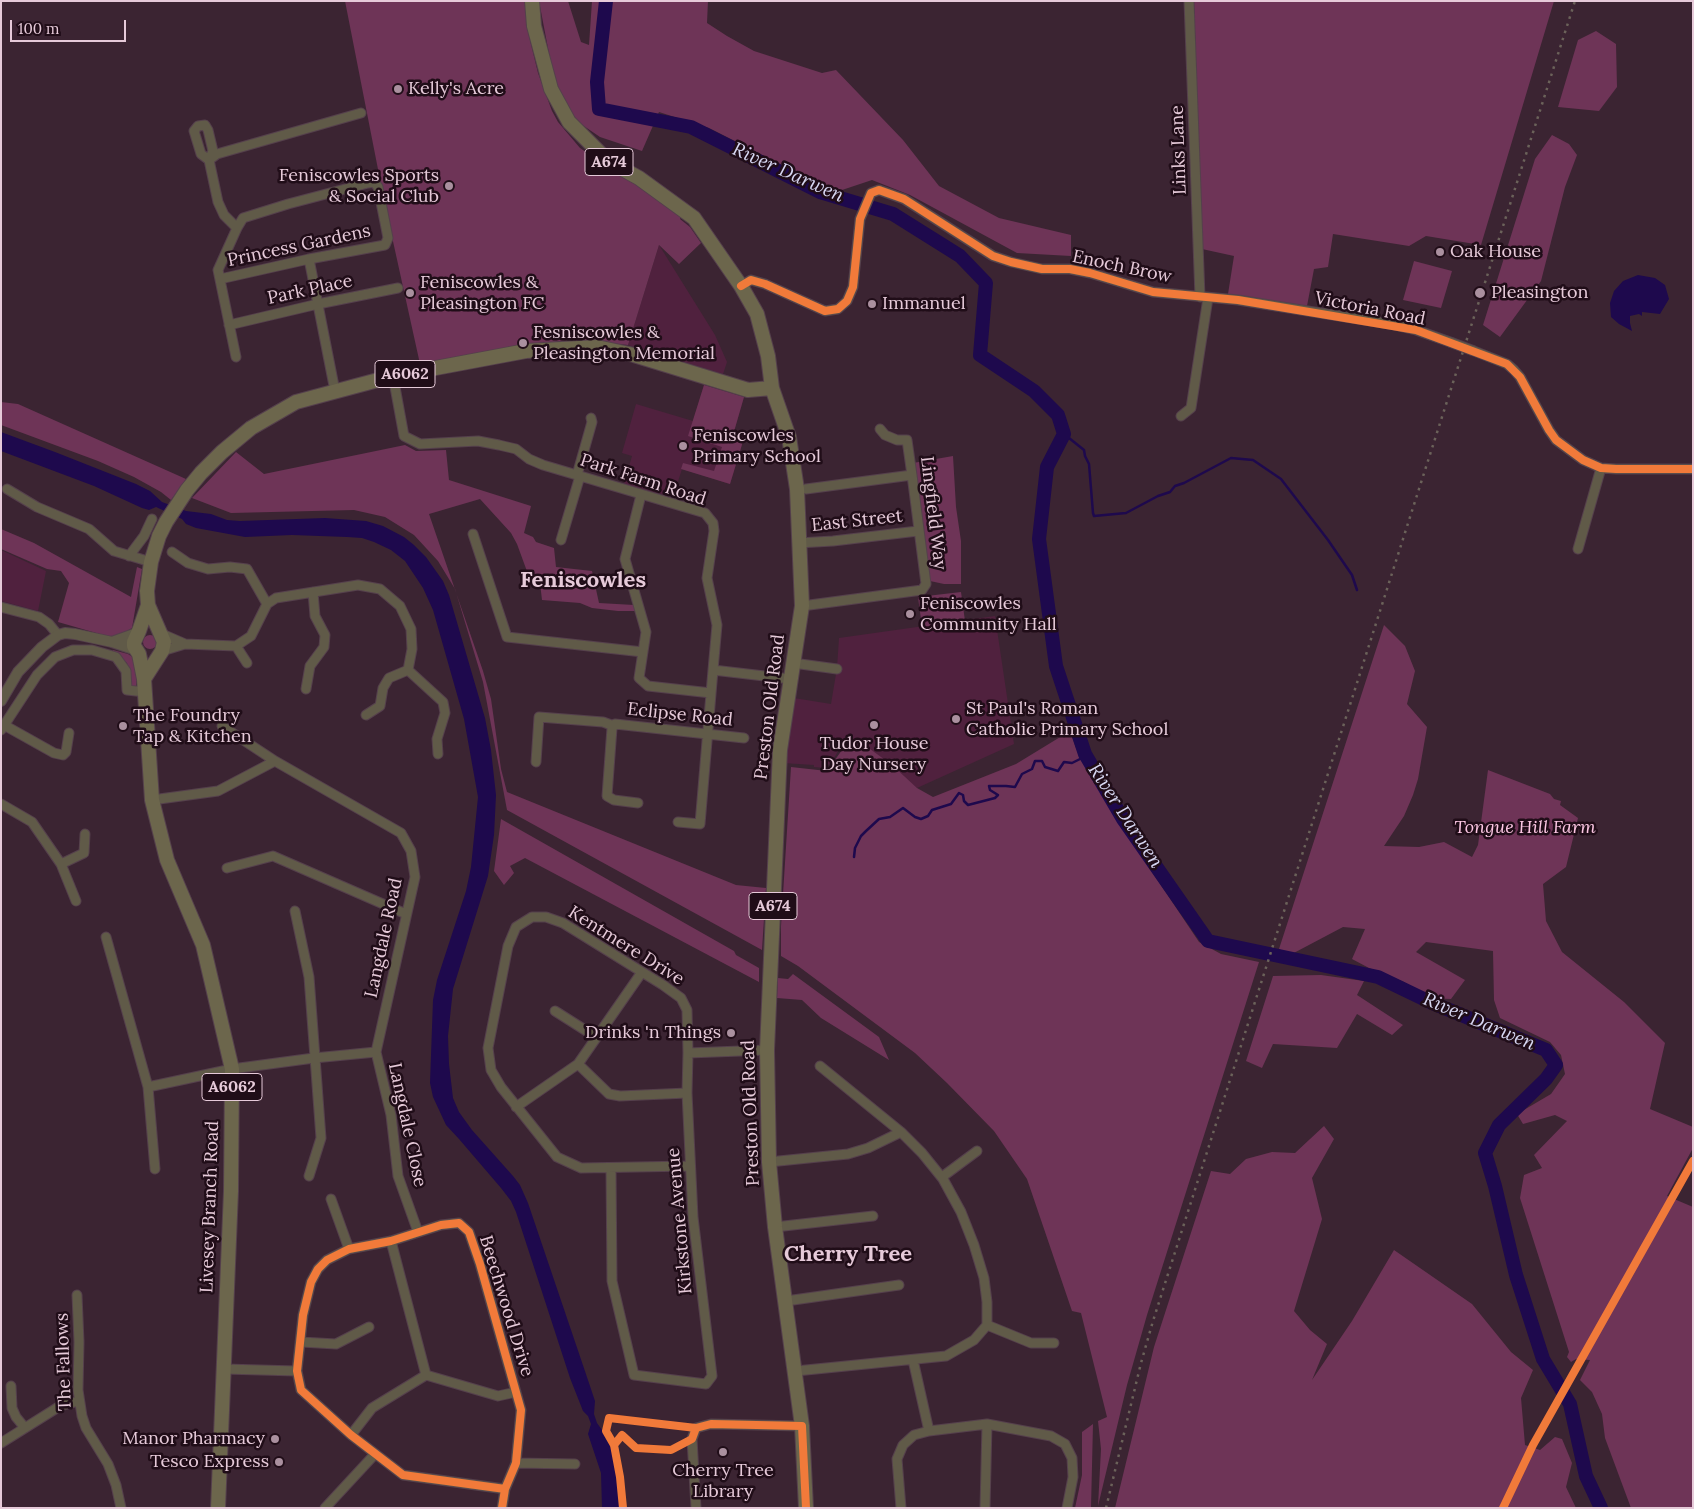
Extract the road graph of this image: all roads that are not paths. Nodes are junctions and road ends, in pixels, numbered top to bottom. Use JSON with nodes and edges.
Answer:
{"nodes":[{"id":1,"x":532,"y":1,"type":"edge"},
{"id":2,"x":1189,"y":1,"type":"edge"},
{"id":3,"x":361,"y":113,"type":"dead end"},
{"id":4,"x":237,"y":228,"type":"junction"},
{"id":5,"x":309,"y":260,"type":"junction"},
{"id":6,"x":220,"y":279,"type":"junction"},
{"id":7,"x":741,"y":286,"type":"junction"},
{"id":8,"x":398,"y":288,"type":"dead end"},
{"id":9,"x":1204,"y":298,"type":"junction"},
{"id":10,"x":318,"y":304,"type":"junction"},
{"id":11,"x":1258,"y":304,"type":"joint"},
{"id":12,"x":229,"y":325,"type":"junction"},
{"id":13,"x":236,"y":356,"type":"dead end"},
{"id":14,"x":393,"y":376,"type":"junction"},
{"id":15,"x":772,"y":388,"type":"junction"},
{"id":16,"x":335,"y":391,"type":"junction"},
{"id":17,"x":1181,"y":416,"type":"dead end"},
{"id":18,"x":591,"y":418,"type":"dead end"},
{"id":19,"x":880,"y":429,"type":"dead end"},
{"id":20,"x":1601,"y":468,"type":"junction"},
{"id":21,"x":1693,"y":469,"type":"edge"},
{"id":22,"x":912,"y":474,"type":"junction"},
{"id":23,"x":578,"y":476,"type":"junction"},
{"id":24,"x":806,"y":488,"type":"dead end"},
{"id":25,"x":7,"y":489,"type":"dead end"},
{"id":26,"x":641,"y":495,"type":"junction"},
{"id":27,"x":152,"y":519,"type":"dead end"},
{"id":28,"x":918,"y":531,"type":"junction"},
{"id":29,"x":472,"y":534,"type":"dead end"},
{"id":30,"x":561,"y":540,"type":"dead end"},
{"id":31,"x":798,"y":543,"type":"junction"},
{"id":32,"x":1578,"y":549,"type":"dead end"},
{"id":33,"x":172,"y":552,"type":"dead end"},
{"id":34,"x":129,"y":556,"type":"junction"},
{"id":35,"x":151,"y":562,"type":"junction"},
{"id":36,"x":313,"y":592,"type":"junction"},
{"id":37,"x":267,"y":604,"type":"junction"},
{"id":38,"x":148,"y":605,"type":"junction"},
{"id":39,"x":1,"y":606,"type":"edge"},
{"id":40,"x":802,"y":606,"type":"junction"},
{"id":41,"x":138,"y":632,"type":"junction"},
{"id":42,"x":160,"y":632,"type":"junction"},
{"id":43,"x":58,"y":635,"type":"junction"},
{"id":44,"x":112,"y":642,"type":"junction"},
{"id":45,"x":185,"y":644,"type":"junction"},
{"id":46,"x":236,"y":646,"type":"junction"},
{"id":47,"x":137,"y":652,"type":"junction"},
{"id":48,"x":160,"y":652,"type":"junction"},
{"id":49,"x":643,"y":652,"type":"junction"},
{"id":50,"x":247,"y":663,"type":"dead end"},
{"id":51,"x":793,"y":663,"type":"junction"},
{"id":52,"x":837,"y":669,"type":"dead end"},
{"id":53,"x":408,"y":670,"type":"junction"},
{"id":54,"x":713,"y":670,"type":"junction"},
{"id":55,"x":790,"y":679,"type":"junction"},
{"id":56,"x":144,"y":685,"type":"junction"},
{"id":57,"x":306,"y":688,"type":"dead end"},
{"id":58,"x":711,"y":693,"type":"junction"},
{"id":59,"x":1,"y":701,"type":"edge"},
{"id":60,"x":366,"y":716,"type":"dead end"},
{"id":61,"x":222,"y":726,"type":"dead end"},
{"id":62,"x":614,"y":726,"type":"junction"},
{"id":63,"x":3,"y":727,"type":"edge"},
{"id":64,"x":69,"y":733,"type":"dead end"},
{"id":65,"x":709,"y":734,"type":"junction"},
{"id":66,"x":744,"y":738,"type":"dead end"},
{"id":67,"x":438,"y":754,"type":"dead end"},
{"id":68,"x":275,"y":761,"type":"junction"},
{"id":69,"x":536,"y":762,"type":"dead end"},
{"id":70,"x":152,"y":800,"type":"junction"},
{"id":71,"x":638,"y":803,"type":"dead end"},
{"id":72,"x":1,"y":804,"type":"edge"},
{"id":73,"x":678,"y":822,"type":"dead end"},
{"id":74,"x":85,"y":834,"type":"dead end"},
{"id":75,"x":61,"y":864,"type":"junction"},
{"id":76,"x":227,"y":868,"type":"dead end"},
{"id":77,"x":76,"y":901,"type":"dead end"},
{"id":78,"x":295,"y":912,"type":"dead end"},
{"id":79,"x":406,"y":914,"type":"junction"},
{"id":80,"x":106,"y":937,"type":"dead end"},
{"id":81,"x":642,"y":972,"type":"junction"},
{"id":82,"x":554,"y":1011,"type":"dead end"},
{"id":83,"x":596,"y":1037,"type":"junction"},
{"id":84,"x":767,"y":1050,"type":"junction"},
{"id":85,"x":376,"y":1052,"type":"junction"},
{"id":86,"x":688,"y":1053,"type":"junction"},
{"id":87,"x":314,"y":1058,"type":"junction"},
{"id":88,"x":578,"y":1064,"type":"junction"},
{"id":89,"x":820,"y":1066,"type":"dead end"},
{"id":90,"x":232,"y":1069,"type":"junction"},
{"id":91,"x":148,"y":1088,"type":"junction"},
{"id":92,"x":688,"y":1093,"type":"junction"},
{"id":93,"x":516,"y":1107,"type":"junction"},
{"id":94,"x":901,"y":1132,"type":"junction"},
{"id":95,"x":977,"y":1151,"type":"dead end"},
{"id":96,"x":769,"y":1162,"type":"junction"},
{"id":97,"x":690,"y":1166,"type":"junction"},
{"id":98,"x":155,"y":1168,"type":"dead end"},
{"id":99,"x":612,"y":1169,"type":"junction"},
{"id":100,"x":308,"y":1176,"type":"dead end"},
{"id":101,"x":942,"y":1177,"type":"junction"},
{"id":102,"x":331,"y":1199,"type":"dead end"},
{"id":103,"x":873,"y":1216,"type":"dead end"},
{"id":104,"x":775,"y":1227,"type":"junction"},
{"id":105,"x":418,"y":1232,"type":"junction"},
{"id":106,"x":391,"y":1241,"type":"junction"},
{"id":107,"x":349,"y":1249,"type":"junction"},
{"id":108,"x":899,"y":1286,"type":"dead end"},
{"id":109,"x":77,"y":1295,"type":"dead end"},
{"id":110,"x":786,"y":1301,"type":"junction"},
{"id":111,"x":987,"y":1325,"type":"junction"},
{"id":112,"x":369,"y":1327,"type":"dead end"},
{"id":113,"x":300,"y":1342,"type":"junction"},
{"id":114,"x":1054,"y":1342,"type":"dead end"},
{"id":115,"x":913,"y":1360,"type":"junction"},
{"id":116,"x":224,"y":1369,"type":"junction"},
{"id":117,"x":297,"y":1371,"type":"junction"},
{"id":118,"x":796,"y":1371,"type":"junction"},
{"id":119,"x":426,"y":1375,"type":"junction"},
{"id":120,"x":11,"y":1386,"type":"dead end"},
{"id":121,"x":516,"y":1392,"type":"junction"},
{"id":122,"x":79,"y":1401,"type":"junction"},
{"id":123,"x":988,"y":1424,"type":"junction"},
{"id":124,"x":802,"y":1426,"type":"junction"},
{"id":125,"x":25,"y":1428,"type":"junction"},
{"id":126,"x":929,"y":1431,"type":"junction"},
{"id":127,"x":351,"y":1435,"type":"junction"},
{"id":128,"x":1,"y":1443,"type":"edge"},
{"id":129,"x":375,"y":1454,"type":"junction"},
{"id":130,"x":516,"y":1463,"type":"junction"},
{"id":131,"x":575,"y":1464,"type":"dead end"},
{"id":132,"x":505,"y":1489,"type":"junction"},
{"id":133,"x":121,"y":1508,"type":"edge"},
{"id":134,"x":218,"y":1508,"type":"edge"},
{"id":135,"x":325,"y":1508,"type":"edge"},
{"id":136,"x":502,"y":1508,"type":"edge"},
{"id":137,"x":696,"y":1508,"type":"edge"},
{"id":138,"x":806,"y":1508,"type":"edge"},
{"id":139,"x":901,"y":1508,"type":"edge"},
{"id":140,"x":985,"y":1508,"type":"edge"},
{"id":141,"x":1067,"y":1508,"type":"edge"}],
"edges":[{"from":1,"to":7,"type":"main road","name":"Preston Old Road","number":"A674"},
{"from":2,"to":9,"type":"street","name":"Links Lane"},
{"from":3,"to":4,"type":"street"},
{"from":4,"to":5,"type":"street","name":"Princess Gardens"},
{"from":4,"to":6,"type":"street","name":"Princess Gardens"},
{"from":5,"to":6,"type":"street","name":"Princess Gardens"},
{"from":5,"to":10,"type":"street"},
{"from":6,"to":12,"type":"street","name":"Princess Gardens"},
{"from":7,"to":9,"type":"street","name":"Enoch Brow"},
{"from":7,"to":15,"type":"main road","name":"Preston Old Road","number":"A674"},
{"from":8,"to":10,"type":"street","name":"Park Place"},
{"from":9,"to":11,"type":"street","name":"Enoch Brow"},
{"from":9,"to":17,"type":"street","name":"Links Lane"},
{"from":10,"to":12,"type":"street","name":"Park Place"},
{"from":10,"to":16,"type":"street"},
{"from":11,"to":20,"type":"street","name":"Victoria Road","bridge":true},
{"from":12,"to":13,"type":"street","name":"Princess Gardens"},
{"from":14,"to":15,"type":"main road","name":"Livesey Branch Road","number":"A6062"},
{"from":14,"to":16,"type":"main road","name":"Livesey Branch Road","number":"A6062"},
{"from":14,"to":23,"type":"street","name":"Park Farm Road"},
{"from":15,"to":31,"type":"main road","name":"Preston Old Road","number":"A674"},
{"from":16,"to":35,"type":"main road","name":"Livesey Branch Road","number":"A6062"},
{"from":18,"to":23,"type":"street"},
{"from":19,"to":22,"type":"street","name":"Lingfield Way"},
{"from":20,"to":21,"type":"street","name":"Victoria Road"},
{"from":20,"to":32,"type":"street"},
{"from":22,"to":24,"type":"street"},
{"from":22,"to":28,"type":"street","name":"Lingfield Way"},
{"from":23,"to":26,"type":"street","name":"Park Farm Road"},
{"from":23,"to":30,"type":"street"},
{"from":25,"to":34,"type":"street"},
{"from":26,"to":49,"type":"street"},
{"from":26,"to":54,"type":"street","name":"Park Farm Road"},
{"from":27,"to":34,"type":"street"},
{"from":28,"to":31,"type":"street","name":"East Street"},
{"from":28,"to":40,"type":"street","name":"Lingfield Way"},
{"from":29,"to":49,"type":"street"},
{"from":31,"to":40,"type":"main road","name":"Preston Old Road","number":"A674"},
{"from":33,"to":37,"type":"street"},
{"from":34,"to":35,"type":"street"},
{"from":35,"to":38,"type":"main road","name":"Livesey Branch Road","number":"A6062"},
{"from":36,"to":37,"type":"street"},
{"from":36,"to":53,"type":"street"},
{"from":36,"to":57,"type":"street"},
{"from":37,"to":46,"type":"street"},
{"from":38,"to":41,"type":"main road","name":"Livesey Branch Road","number":"A6062"},
{"from":38,"to":42,"type":"main road","name":"Livesey Branch Road","number":"A6062"},
{"from":39,"to":43,"type":"street"},
{"from":40,"to":51,"type":"main road","name":"Preston Old Road","number":"A674"},
{"from":41,"to":42,"type":"main road"},
{"from":41,"to":44,"type":"street"},
{"from":41,"to":47,"type":"main road","name":"Livesey Branch Road","number":"A6062"},
{"from":42,"to":45,"type":"street"},
{"from":42,"to":48,"type":"main road","name":"Livesey Branch Road","number":"A6062"},
{"from":43,"to":44,"type":"street"},
{"from":43,"to":59,"type":"street"},
{"from":44,"to":47,"type":"street"},
{"from":45,"to":46,"type":"street"},
{"from":45,"to":48,"type":"street"},
{"from":46,"to":50,"type":"street"},
{"from":47,"to":48,"type":"main road"},
{"from":47,"to":56,"type":"main road","name":"Livesey Branch Road","number":"A6062"},
{"from":48,"to":56,"type":"main road","name":"Livesey Branch Road","number":"A6062"},
{"from":49,"to":58,"type":"street"},
{"from":51,"to":52,"type":"street"},
{"from":51,"to":55,"type":"main road","name":"Preston Old Road","number":"A674"},
{"from":53,"to":60,"type":"street"},
{"from":53,"to":67,"type":"street"},
{"from":54,"to":55,"type":"street"},
{"from":54,"to":58,"type":"street","name":"Park Farm Road"},
{"from":55,"to":84,"type":"main road","name":"Preston Old Road","number":"A674"},
{"from":56,"to":63,"type":"street"},
{"from":56,"to":70,"type":"main road","name":"Livesey Branch Road","number":"A6062"},
{"from":58,"to":65,"type":"street","name":"Park Farm Road"},
{"from":61,"to":68,"type":"street","name":"Langdale Road"},
{"from":62,"to":65,"type":"street","name":"Eclipse Road"},
{"from":62,"to":69,"type":"street","name":"Eclipse Road"},
{"from":62,"to":71,"type":"street","name":"Eclipse Road"},
{"from":63,"to":64,"type":"street"},
{"from":65,"to":66,"type":"street","name":"Eclipse Road"},
{"from":65,"to":73,"type":"street","name":"Park Farm Road"},
{"from":68,"to":70,"type":"street"},
{"from":68,"to":79,"type":"street","name":"Langdale Road"},
{"from":70,"to":90,"type":"main road","name":"Livesey Branch Road","number":"A6062"},
{"from":72,"to":75,"type":"street"},
{"from":74,"to":75,"type":"street"},
{"from":75,"to":77,"type":"street"},
{"from":76,"to":79,"type":"street"},
{"from":78,"to":87,"type":"street"},
{"from":79,"to":85,"type":"street","name":"Langdale Road"},
{"from":80,"to":91,"type":"street"},
{"from":81,"to":83,"type":"street"},
{"from":81,"to":86,"type":"street","name":"Kentmere Drive"},
{"from":81,"to":93,"type":"street","name":"Kentmere Drive"},
{"from":82,"to":83,"type":"street"},
{"from":83,"to":88,"type":"street"},
{"from":84,"to":86,"type":"street"},
{"from":84,"to":96,"type":"main road","name":"Preston Old Road","number":"A674"},
{"from":85,"to":87,"type":"street"},
{"from":85,"to":105,"type":"street","name":"Langdale Close"},
{"from":86,"to":92,"type":"street","name":"Kirkstone Avenue"},
{"from":87,"to":90,"type":"street"},
{"from":87,"to":100,"type":"street"},
{"from":88,"to":92,"type":"street"},
{"from":88,"to":93,"type":"street"},
{"from":89,"to":94,"type":"street"},
{"from":90,"to":91,"type":"street"},
{"from":90,"to":116,"type":"main road","name":"Livesey Branch Road","number":"A6062"},
{"from":91,"to":98,"type":"street"},
{"from":92,"to":97,"type":"street","name":"Kirkstone Avenue"},
{"from":93,"to":99,"type":"street","name":"Kentmere Drive"},
{"from":94,"to":96,"type":"street"},
{"from":94,"to":101,"type":"street"},
{"from":95,"to":101,"type":"street"},
{"from":96,"to":104,"type":"main road","name":"Preston Old Road","number":"A674"},
{"from":97,"to":99,"type":"street","name":"Kentmere Drive"},
{"from":97,"to":99,"type":"street","name":"Kirkstone Avenue"},
{"from":101,"to":111,"type":"street"},
{"from":102,"to":107,"type":"street"},
{"from":103,"to":104,"type":"street"},
{"from":104,"to":110,"type":"main road","name":"Preston Old Road","number":"A674"},
{"from":105,"to":106,"type":"street","name":"Beechwood Drive"},
{"from":105,"to":121,"type":"street","name":"Beechwood Drive"},
{"from":106,"to":107,"type":"street","name":"Beechwood Drive"},
{"from":106,"to":119,"type":"street"},
{"from":107,"to":113,"type":"street","name":"Beechwood Drive"},
{"from":108,"to":110,"type":"street"},
{"from":109,"to":122,"type":"street","name":"The Fallows"},
{"from":110,"to":118,"type":"main road","name":"Preston Old Road","number":"A674"},
{"from":111,"to":114,"type":"street"},
{"from":111,"to":115,"type":"street"},
{"from":112,"to":113,"type":"street"},
{"from":113,"to":117,"type":"street","name":"Beechwood Drive"},
{"from":115,"to":118,"type":"street"},
{"from":115,"to":126,"type":"street"},
{"from":116,"to":117,"type":"street"},
{"from":116,"to":134,"type":"main road","name":"Livesey Branch Road","number":"A6062"},
{"from":117,"to":127,"type":"street","name":"Beechwood Drive"},
{"from":118,"to":124,"type":"main road","name":"Preston Old Road","number":"A674"},
{"from":119,"to":121,"type":"street"},
{"from":119,"to":127,"type":"street"},
{"from":120,"to":125,"type":"street"},
{"from":121,"to":130,"type":"street","name":"Beechwood Drive"},
{"from":122,"to":125,"type":"street"},
{"from":122,"to":133,"type":"street","name":"The Fallows"},
{"from":123,"to":126,"type":"street"},
{"from":123,"to":140,"type":"street"},
{"from":123,"to":141,"type":"street"},
{"from":124,"to":137,"type":"street"},
{"from":124,"to":138,"type":"main road","name":"Preston Old Road","number":"A674"},
{"from":125,"to":128,"type":"street"},
{"from":126,"to":139,"type":"street"},
{"from":127,"to":129,"type":"street","name":"Beechwood Drive"},
{"from":129,"to":132,"type":"street","name":"Beechwood Drive"},
{"from":129,"to":135,"type":"street"},
{"from":130,"to":131,"type":"street"},
{"from":130,"to":132,"type":"street","name":"Beechwood Drive"},
{"from":132,"to":136,"type":"street","name":"Beechwood Drive"}]}
